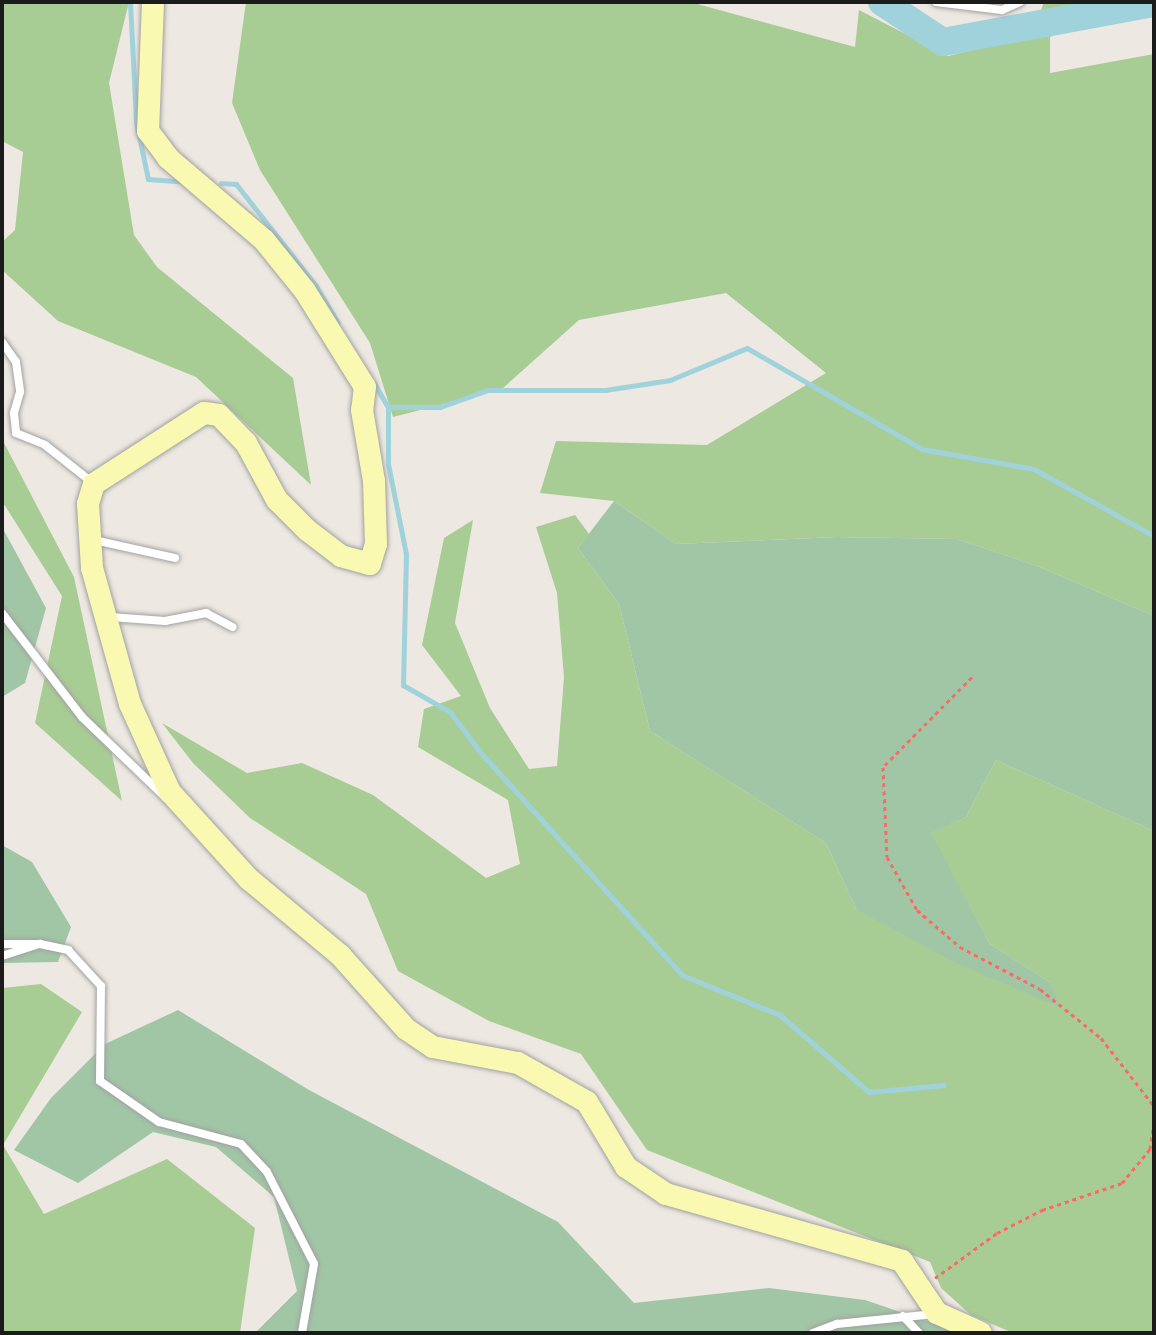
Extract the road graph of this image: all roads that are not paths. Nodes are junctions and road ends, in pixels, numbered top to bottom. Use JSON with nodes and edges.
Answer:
{"nodes":[{"id":1,"x":153,"y":2,"type":"edge"},
{"id":2,"x":936,"y":2,"type":"edge"},
{"id":3,"x":1020,"y":2,"type":"edge"},
{"id":4,"x":2,"y":342,"type":"edge"},
{"id":5,"x":94,"y":484,"type":"junction"},
{"id":6,"x":89,"y":539,"type":"junction"},
{"id":7,"x":175,"y":558,"type":"dead end"},
{"id":8,"x":2,"y":613,"type":"edge"},
{"id":9,"x":110,"y":617,"type":"junction"},
{"id":10,"x":232,"y":627,"type":"dead end"},
{"id":11,"x":203,"y":832,"type":"junction"},
{"id":12,"x":2,"y":944,"type":"edge"},
{"id":13,"x":40,"y":944,"type":"junction"},
{"id":14,"x":2,"y":956,"type":"edge"},
{"id":15,"x":937,"y":1313,"type":"junction"},
{"id":16,"x":903,"y":1316,"type":"junction"},
{"id":17,"x":302,"y":1333,"type":"edge"},
{"id":18,"x":813,"y":1333,"type":"edge"},
{"id":19,"x":919,"y":1333,"type":"edge"},
{"id":20,"x":981,"y":1333,"type":"edge"}],
"edges":[{"from":1,"to":5,"type":"street"},
{"from":2,"to":3,"type":"lane"},
{"from":4,"to":5,"type":"lane"},
{"from":5,"to":6,"type":"street"},
{"from":6,"to":7,"type":"lane"},
{"from":6,"to":9,"type":"street"},
{"from":8,"to":11,"type":"lane"},
{"from":9,"to":10,"type":"lane"},
{"from":9,"to":11,"type":"street"},
{"from":11,"to":15,"type":"street"},
{"from":12,"to":13,"type":"lane"},
{"from":13,"to":14,"type":"lane"},
{"from":13,"to":17,"type":"lane"},
{"from":15,"to":16,"type":"lane"},
{"from":15,"to":20,"type":"street"},
{"from":16,"to":18,"type":"lane"},
{"from":16,"to":19,"type":"lane"}]}
